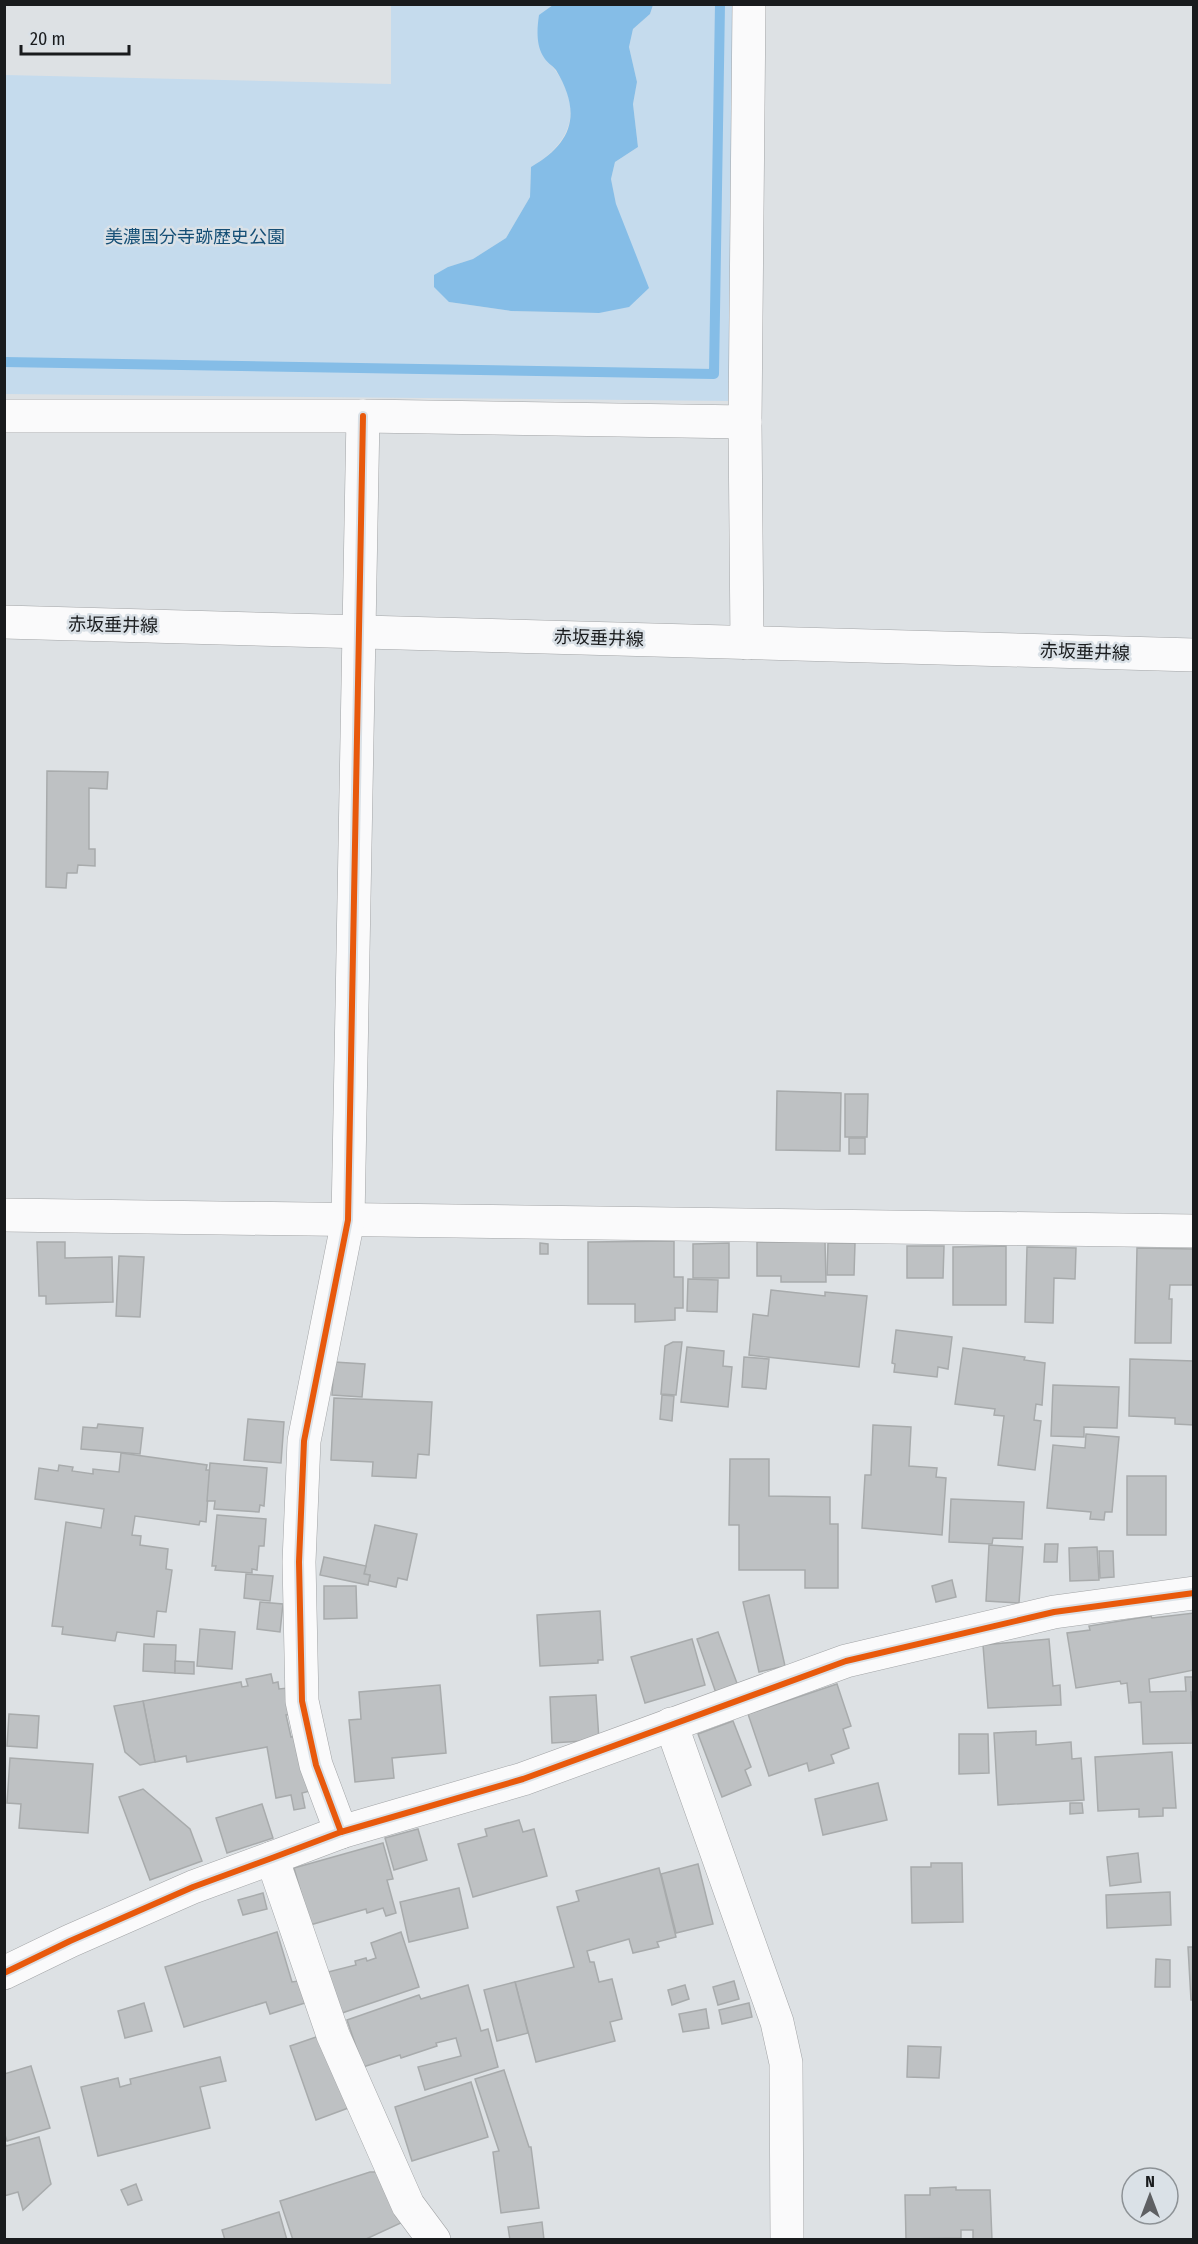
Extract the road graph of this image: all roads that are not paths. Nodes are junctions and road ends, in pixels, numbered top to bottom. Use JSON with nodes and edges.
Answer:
{"nodes":[{"id":1,"x":749,"y":4,"type":"edge"},
{"id":2,"x":4,"y":416,"type":"edge"},
{"id":3,"x":363,"y":416,"type":"junction"},
{"id":4,"x":745,"y":422,"type":"junction"},
{"id":5,"x":4,"y":622,"type":"edge"},
{"id":6,"x":359,"y":630,"type":"junction"},
{"id":7,"x":747,"y":643,"type":"junction"},
{"id":8,"x":1194,"y":655,"type":"edge"},
{"id":9,"x":4,"y":1215,"type":"edge"},
{"id":10,"x":348,"y":1220,"type":"junction"},
{"id":11,"x":1194,"y":1231,"type":"edge"},
{"id":12,"x":1194,"y":1593,"type":"edge"},
{"id":13,"x":671,"y":1724,"type":"junction"},
{"id":14,"x":341,"y":1832,"type":"junction"},
{"id":15,"x":272,"y":1858,"type":"junction"},
{"id":16,"x":4,"y":1973,"type":"edge"},
{"id":17,"x":434,"y":2240,"type":"edge"},
{"id":18,"x":787,"y":2240,"type":"edge"}],
"edges":[{"from":1,"to":4,"type":"street"},
{"from":2,"to":3,"type":"street"},
{"from":3,"to":4,"type":"street"},
{"from":3,"to":6,"type":"street"},
{"from":4,"to":7,"type":"street"},
{"from":5,"to":6,"type":"street","name":"赤坂垂井線"},
{"from":6,"to":7,"type":"street","name":"赤坂垂井線"},
{"from":6,"to":10,"type":"street"},
{"from":7,"to":8,"type":"street","name":"赤坂垂井線"},
{"from":9,"to":10,"type":"street"},
{"from":10,"to":11,"type":"street"},
{"from":10,"to":14,"type":"street"},
{"from":12,"to":13,"type":"street"},
{"from":13,"to":14,"type":"street"},
{"from":13,"to":18,"type":"street"},
{"from":14,"to":15,"type":"street"},
{"from":15,"to":16,"type":"street"},
{"from":15,"to":17,"type":"street"}]}
